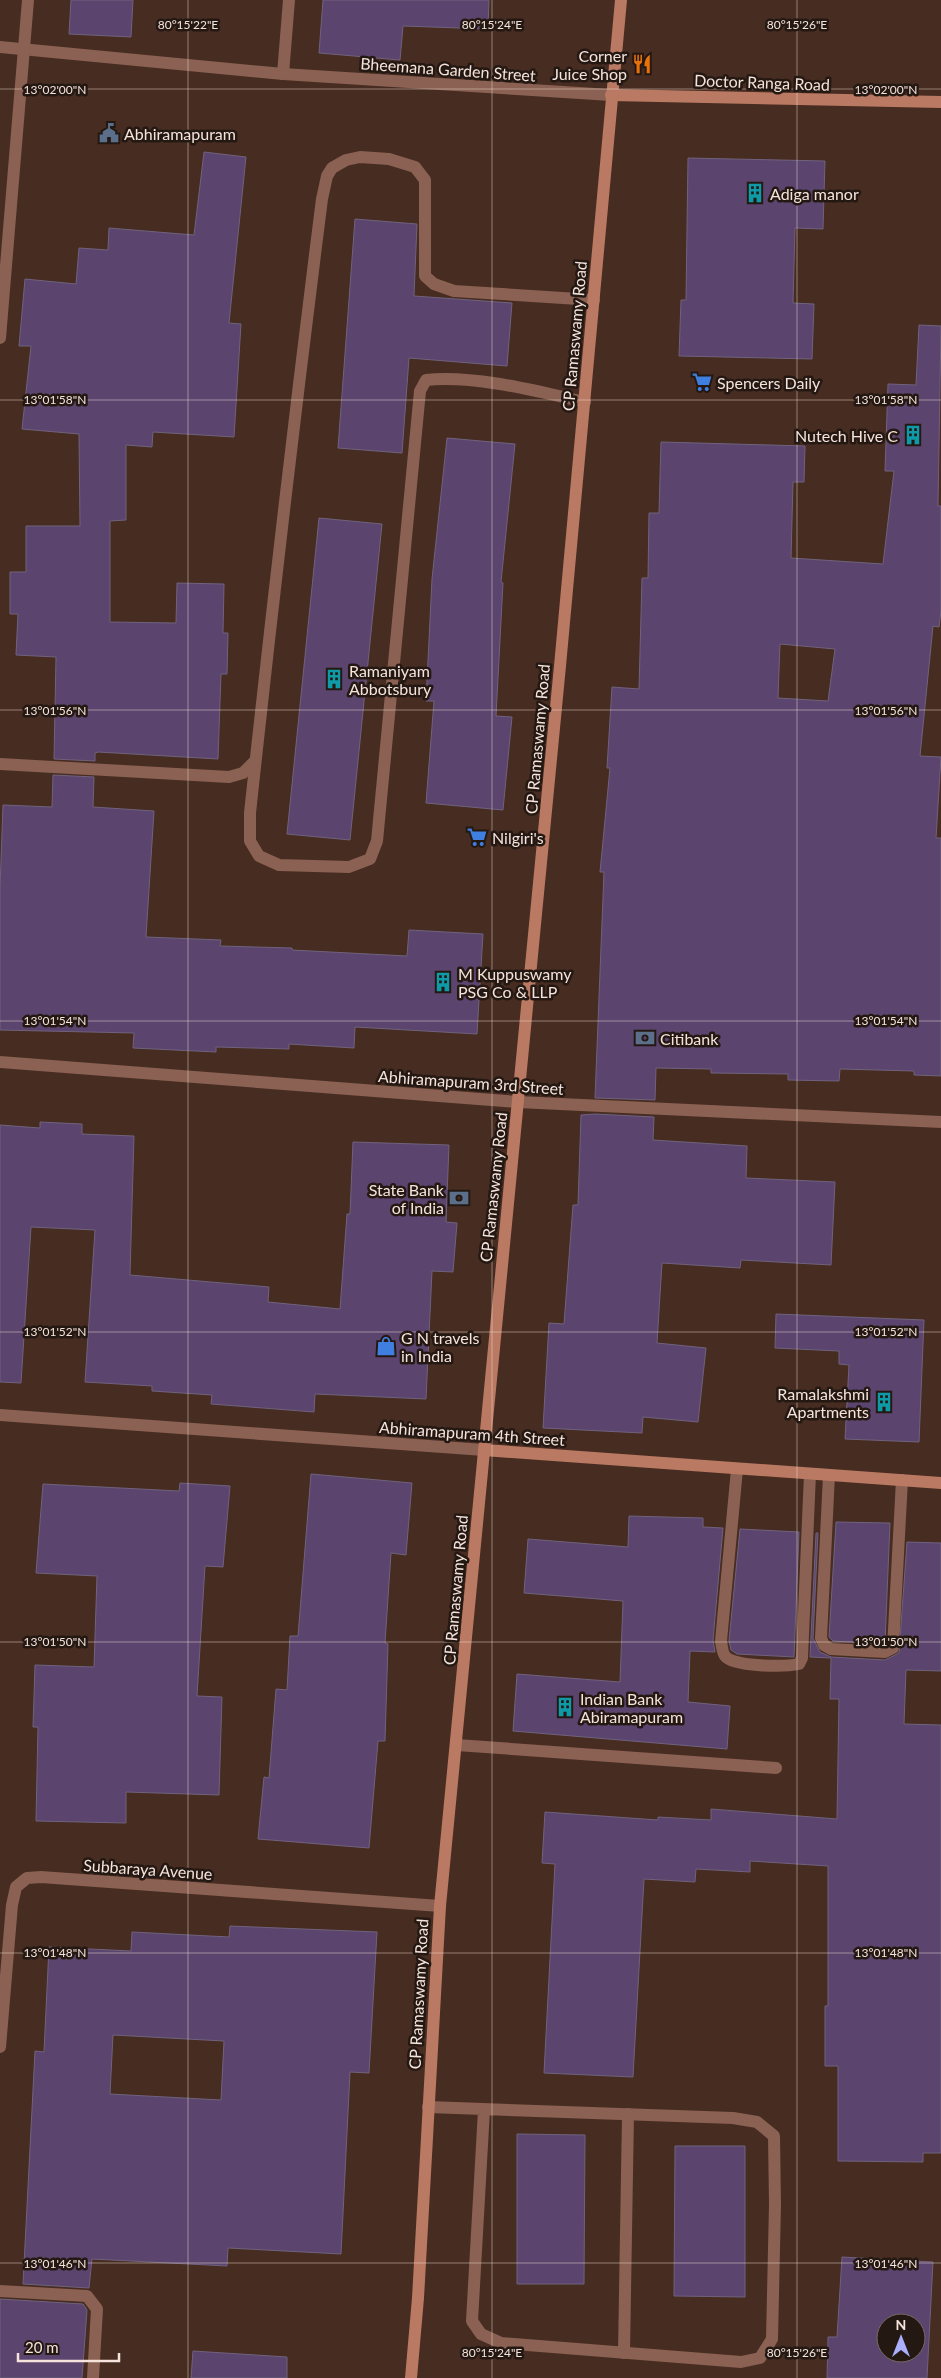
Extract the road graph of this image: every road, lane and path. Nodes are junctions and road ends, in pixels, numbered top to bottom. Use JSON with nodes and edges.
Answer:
{"nodes":[{"id":1,"x":28,"y":0,"type":"edge"},
{"id":2,"x":289,"y":0,"type":"edge"},
{"id":3,"x":621,"y":0,"type":"edge"},
{"id":4,"x":0,"y":47,"type":"edge"},
{"id":5,"x":25,"y":49,"type":"junction"},
{"id":6,"x":283,"y":74,"type":"junction"},
{"id":7,"x":612,"y":94,"type":"junction"},
{"id":8,"x":941,"y":102,"type":"edge"},
{"id":9,"x":594,"y":300,"type":"junction"},
{"id":10,"x":0,"y":338,"type":"edge"},
{"id":11,"x":585,"y":402,"type":"junction"},
{"id":12,"x":255,"y":761,"type":"junction"},
{"id":13,"x":0,"y":764,"type":"edge"},
{"id":14,"x":0,"y":1062,"type":"edge"},
{"id":15,"x":518,"y":1102,"type":"junction"},
{"id":16,"x":941,"y":1122,"type":"edge"},
{"id":17,"x":0,"y":1415,"type":"edge"},
{"id":18,"x":484,"y":1450,"type":"junction"},
{"id":19,"x":737,"y":1469,"type":"junction"},
{"id":20,"x":810,"y":1474,"type":"junction"},
{"id":21,"x":829,"y":1475,"type":"junction"},
{"id":22,"x":902,"y":1480,"type":"junction"},
{"id":23,"x":941,"y":1483,"type":"edge"},
{"id":24,"x":457,"y":1745,"type":"junction"},
{"id":25,"x":776,"y":1768,"type":"dead end"},
{"id":26,"x":440,"y":1906,"type":"junction"},
{"id":27,"x":0,"y":2047,"type":"edge"},
{"id":28,"x":428,"y":2107,"type":"junction"},
{"id":29,"x":484,"y":2110,"type":"junction"},
{"id":30,"x":628,"y":2114,"type":"junction"},
{"id":31,"x":0,"y":2291,"type":"edge"},
{"id":32,"x":624,"y":2354,"type":"junction"},
{"id":33,"x":93,"y":2378,"type":"edge"},
{"id":34,"x":411,"y":2378,"type":"edge"}],
"edges":[{"from":1,"to":5,"type":"street"},
{"from":2,"to":6,"type":"street"},
{"from":3,"to":7,"type":"main road","name":"CP Ramaswamy Road"},
{"from":4,"to":5,"type":"street","name":"Bheemana Garden Street"},
{"from":5,"to":6,"type":"street","name":"Bheemana Garden Street"},
{"from":5,"to":10,"type":"street"},
{"from":6,"to":7,"type":"street","name":"Bheemana Garden Street"},
{"from":7,"to":8,"type":"main road","name":"Doctor Ranga Road"},
{"from":7,"to":9,"type":"main road","name":"CP Ramaswamy Road"},
{"from":9,"to":11,"type":"main road","name":"CP Ramaswamy Road"},
{"from":9,"to":12,"type":"street"},
{"from":11,"to":12,"type":"street"},
{"from":11,"to":15,"type":"main road","name":"CP Ramaswamy Road"},
{"from":12,"to":13,"type":"street"},
{"from":14,"to":15,"type":"street","name":"Abhiramapuram 3rd Street"},
{"from":15,"to":16,"type":"street","name":"Abhiramapuram 3rd Street"},
{"from":15,"to":18,"type":"main road","name":"CP Ramaswamy Road"},
{"from":17,"to":18,"type":"street","name":"Abhiramapuram 4th Street"},
{"from":18,"to":19,"type":"main road","name":"Abhiramapuram 4th Street"},
{"from":18,"to":24,"type":"main road","name":"CP Ramaswamy Road"},
{"from":19,"to":20,"type":"main road","name":"Abhiramapuram 4th Street"},
{"from":19,"to":20,"type":"street"},
{"from":20,"to":21,"type":"main road","name":"Abhiramapuram 4th Street"},
{"from":21,"to":22,"type":"main road","name":"Abhiramapuram 4th Street"},
{"from":21,"to":22,"type":"street"},
{"from":22,"to":23,"type":"main road","name":"Abhiramapuram 4th Street"},
{"from":24,"to":25,"type":"street"},
{"from":24,"to":26,"type":"main road","name":"CP Ramaswamy Road"},
{"from":26,"to":27,"type":"street","name":"Subbaraya Avenue"},
{"from":26,"to":28,"type":"main road","name":"CP Ramaswamy Road"},
{"from":28,"to":29,"type":"street"},
{"from":28,"to":34,"type":"main road","name":"CP Ramaswamy Road"},
{"from":29,"to":30,"type":"street"},
{"from":29,"to":32,"type":"street"},
{"from":30,"to":32,"type":"street"},
{"from":30,"to":32,"type":"street"},
{"from":31,"to":33,"type":"street"}]}
